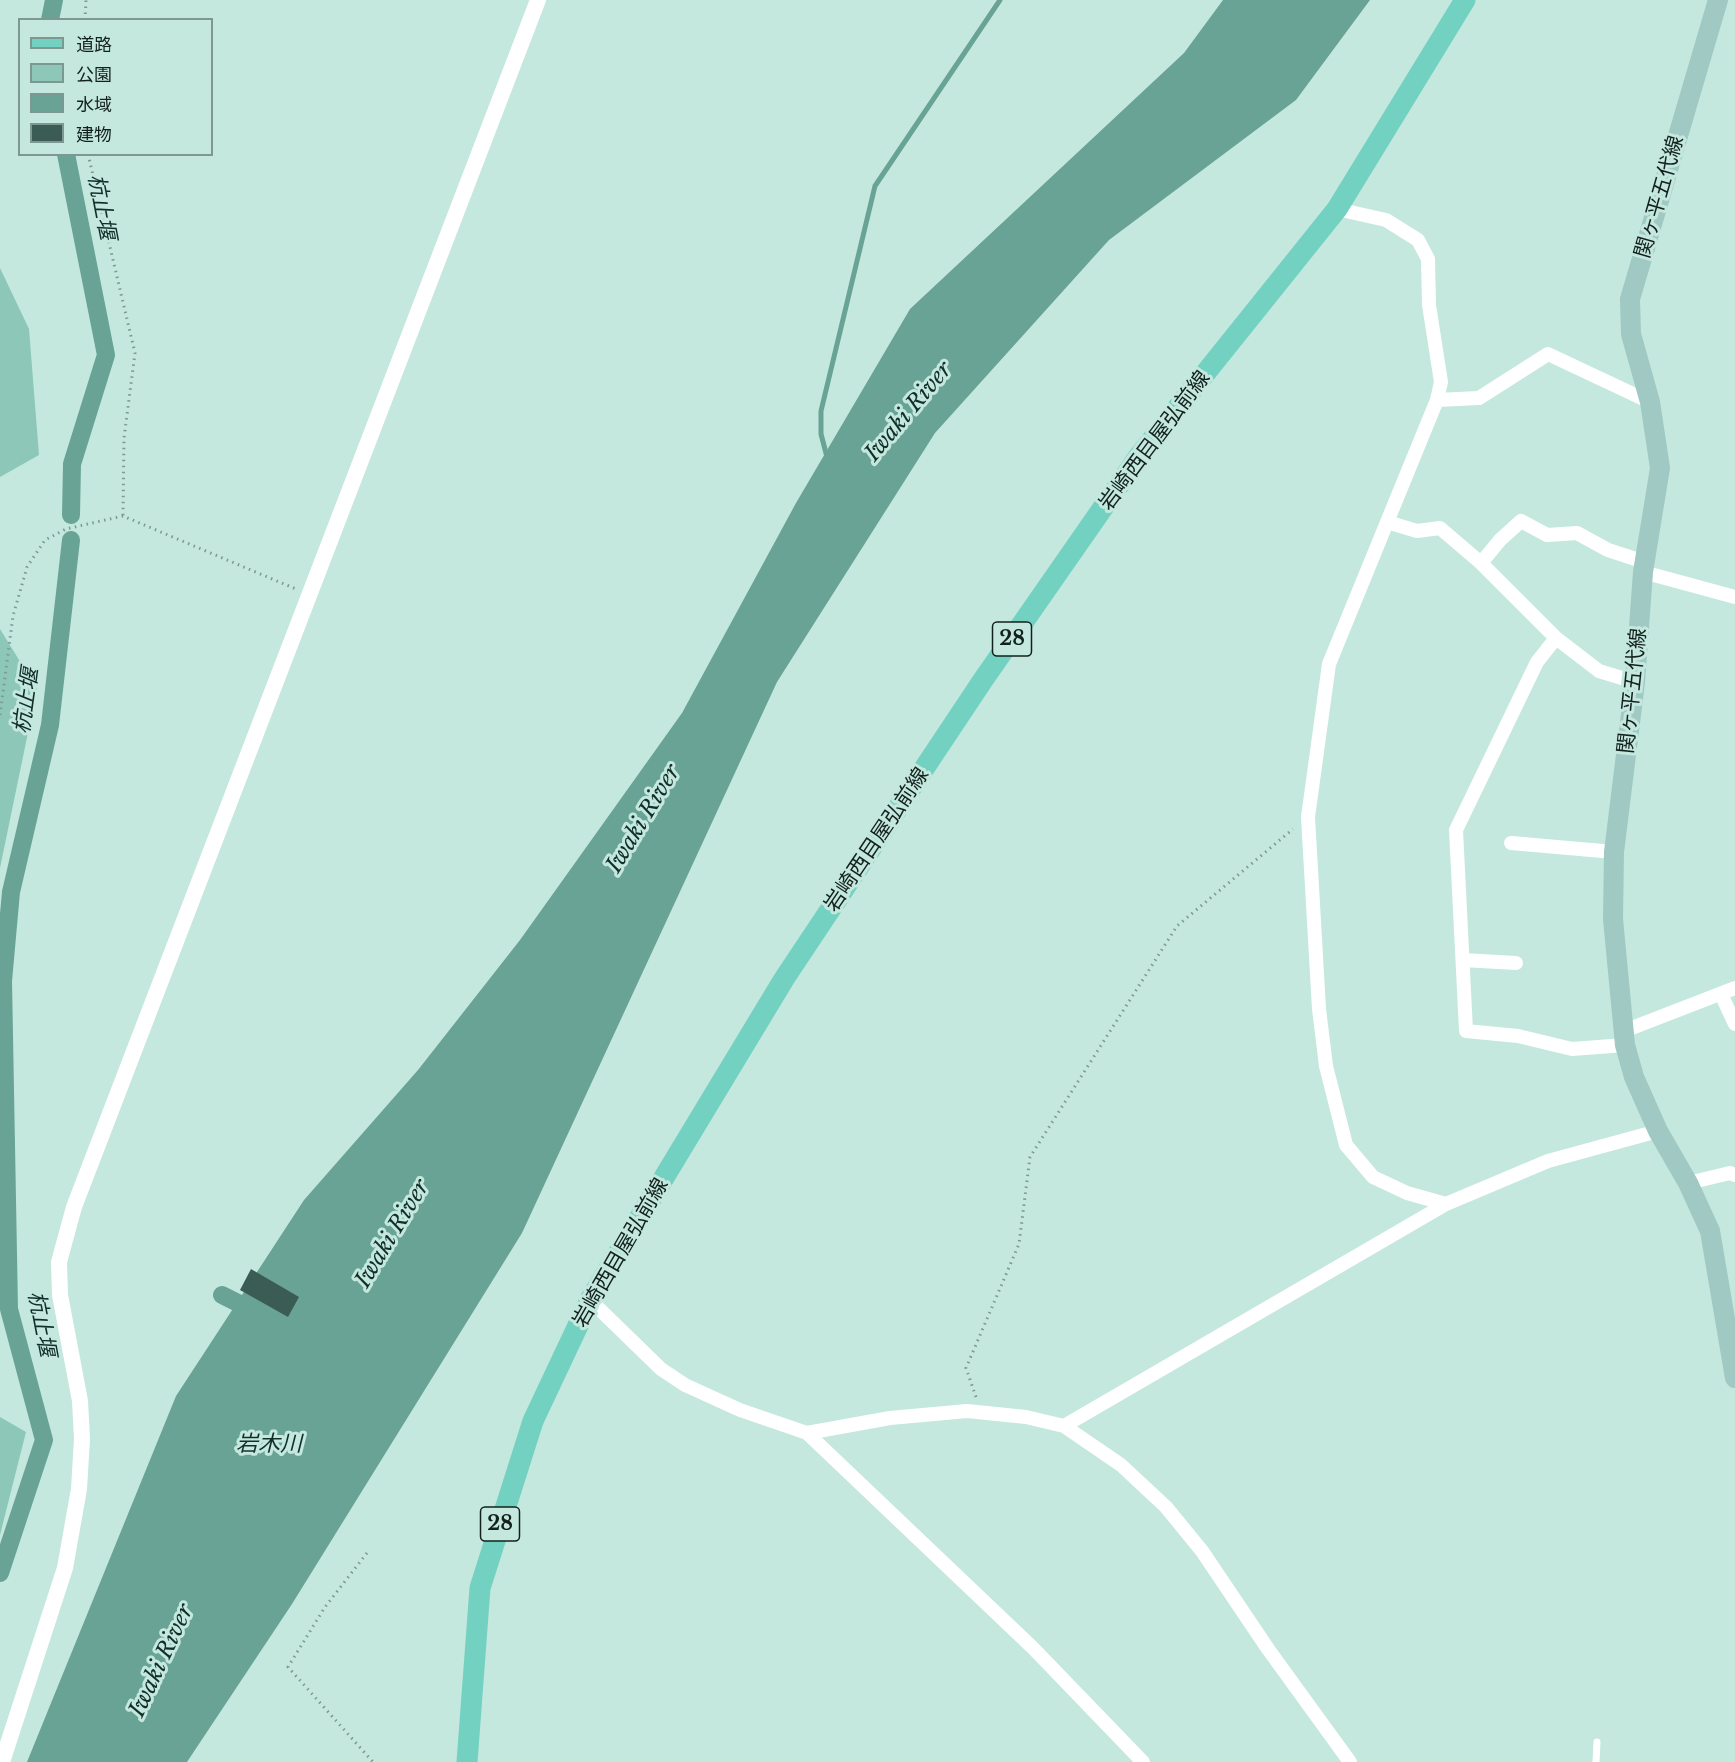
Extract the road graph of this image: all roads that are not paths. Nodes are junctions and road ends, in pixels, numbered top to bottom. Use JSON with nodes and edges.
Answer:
{"nodes":[{"id":1,"x":538,"y":0,"type":"edge"},
{"id":2,"x":1465,"y":0,"type":"edge"},
{"id":3,"x":1718,"y":0,"type":"edge"},
{"id":4,"x":1336,"y":209,"type":"junction"},
{"id":5,"x":1437,"y":400,"type":"junction"},
{"id":6,"x":1650,"y":402,"type":"junction"},
{"id":7,"x":1387,"y":522,"type":"junction"},
{"id":8,"x":1481,"y":563,"type":"junction"},
{"id":9,"x":1644,"y":567,"type":"junction"},
{"id":10,"x":1735,"y":597,"type":"edge"},
{"id":11,"x":1556,"y":638,"type":"junction"},
{"id":12,"x":1635,"y":682,"type":"junction"},
{"id":13,"x":1511,"y":843,"type":"dead end"},
{"id":14,"x":1614,"y":852,"type":"junction"},
{"id":15,"x":1463,"y":960,"type":"junction"},
{"id":16,"x":1516,"y":963,"type":"dead end"},
{"id":17,"x":1735,"y":988,"type":"edge"},
{"id":18,"x":1721,"y":994,"type":"junction"},
{"id":19,"x":1735,"y":1024,"type":"edge"},
{"id":20,"x":1624,"y":1038,"type":"junction"},
{"id":21,"x":1658,"y":1131,"type":"junction"},
{"id":22,"x":1735,"y":1175,"type":"edge"},
{"id":23,"x":1688,"y":1183,"type":"junction"},
{"id":24,"x":1446,"y":1204,"type":"junction"},
{"id":25,"x":590,"y":1300,"type":"junction"},
{"id":26,"x":1735,"y":1378,"type":"edge"},
{"id":27,"x":1064,"y":1426,"type":"junction"},
{"id":28,"x":807,"y":1433,"type":"junction"},
{"id":29,"x":1597,"y":1742,"type":"dead end"},
{"id":30,"x":2,"y":1762,"type":"edge"},
{"id":31,"x":467,"y":1762,"type":"edge"},
{"id":32,"x":1143,"y":1762,"type":"edge"},
{"id":33,"x":1350,"y":1762,"type":"edge"},
{"id":34,"x":1596,"y":1762,"type":"edge"}],
"edges":[{"from":1,"to":30,"type":"street"},
{"from":2,"to":4,"type":"main road","name":"岩崎西目屋弘前線","number":"28"},
{"from":3,"to":6,"type":"main road","name":"関ヶ平五代線"},
{"from":4,"to":5,"type":"street"},
{"from":4,"to":25,"type":"main road","name":"岩崎西目屋弘前線","number":"28"},
{"from":5,"to":6,"type":"street"},
{"from":5,"to":7,"type":"street"},
{"from":6,"to":9,"type":"main road","name":"関ヶ平五代線"},
{"from":7,"to":8,"type":"street"},
{"from":7,"to":24,"type":"street"},
{"from":8,"to":9,"type":"street"},
{"from":8,"to":11,"type":"street"},
{"from":9,"to":10,"type":"street"},
{"from":9,"to":12,"type":"main road","name":"関ヶ平五代線"},
{"from":11,"to":12,"type":"street"},
{"from":11,"to":15,"type":"street"},
{"from":12,"to":14,"type":"main road","name":"関ヶ平五代線"},
{"from":13,"to":14,"type":"street"},
{"from":14,"to":20,"type":"main road","name":"関ヶ平五代線"},
{"from":15,"to":16,"type":"street"},
{"from":15,"to":20,"type":"street"},
{"from":17,"to":18,"type":"street"},
{"from":18,"to":19,"type":"street"},
{"from":18,"to":20,"type":"street"},
{"from":20,"to":21,"type":"main road","name":"関ヶ平五代線"},
{"from":21,"to":23,"type":"main road","name":"関ヶ平五代線"},
{"from":21,"to":24,"type":"street"},
{"from":22,"to":23,"type":"street"},
{"from":23,"to":26,"type":"main road","name":"関ヶ平五代線"},
{"from":24,"to":27,"type":"street"},
{"from":25,"to":28,"type":"street"},
{"from":25,"to":31,"type":"main road","name":"岩崎西目屋弘前線","number":"28"},
{"from":27,"to":28,"type":"street"},
{"from":27,"to":33,"type":"street"},
{"from":28,"to":32,"type":"street"},
{"from":29,"to":34,"type":"lane"}]}
